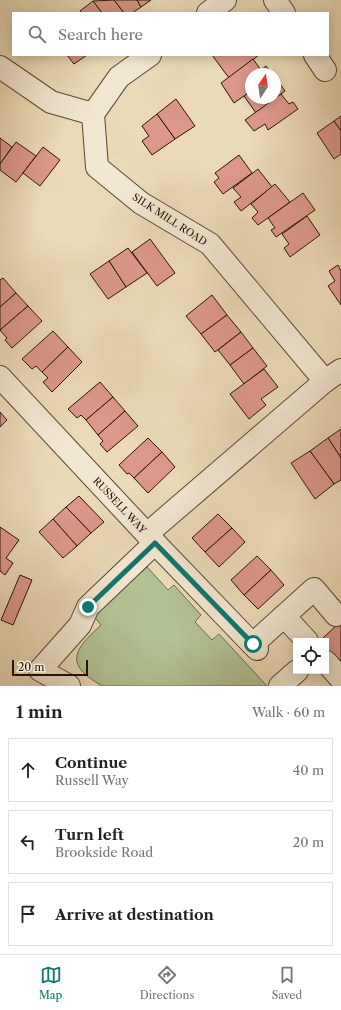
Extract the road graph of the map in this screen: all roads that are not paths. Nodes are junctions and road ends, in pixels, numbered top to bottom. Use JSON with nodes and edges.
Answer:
{"nodes":[{"id":1,"x":225,"y":0,"type":"edge"},
{"id":2,"x":275,"y":0,"type":"edge"},
{"id":3,"x":209,"y":12,"type":"edge"},
{"id":4,"x":283,"y":12,"type":"edge"},
{"id":5,"x":149,"y":56,"type":"edge"},
{"id":6,"x":0,"y":67,"type":"edge"},
{"id":7,"x":93,"y":114,"type":"junction"},
{"id":8,"x":333,"y":376,"type":"edge"},
{"id":9,"x":0,"y":377,"type":"edge"},
{"id":10,"x":151,"y":539,"type":"junction"},
{"id":11,"x":336,"y":615,"type":"dead end"},
{"id":12,"x":284,"y":616,"type":"junction"},
{"id":13,"x":304,"y":638,"type":"edge"},
{"id":14,"x":329,"y":665,"type":"edge"},
{"id":15,"x":294,"y":674,"type":"edge"},
{"id":16,"x":341,"y":679,"type":"edge"},
{"id":17,"x":69,"y":686,"type":"edge"},
{"id":18,"x":280,"y":686,"type":"edge"}],
"edges":[{"from":1,"to":3,"type":"street"},
{"from":2,"to":4,"type":"street"},
{"from":5,"to":7,"type":"street"},
{"from":6,"to":7,"type":"street"},
{"from":7,"to":8,"type":"street","name":"SILK MILL ROAD"},
{"from":8,"to":10,"type":"street","name":"SILK MILL ROAD"},
{"from":9,"to":10,"type":"street","name":"RUSSELL WAY"},
{"from":10,"to":12,"type":"street","name":"RUSSELL WAY"},
{"from":10,"to":17,"type":"street","name":"SILK MILL ROAD"},
{"from":11,"to":12,"type":"street"},
{"from":12,"to":13,"type":"street"},
{"from":14,"to":16,"type":"street"},
{"from":15,"to":18,"type":"street"}]}
